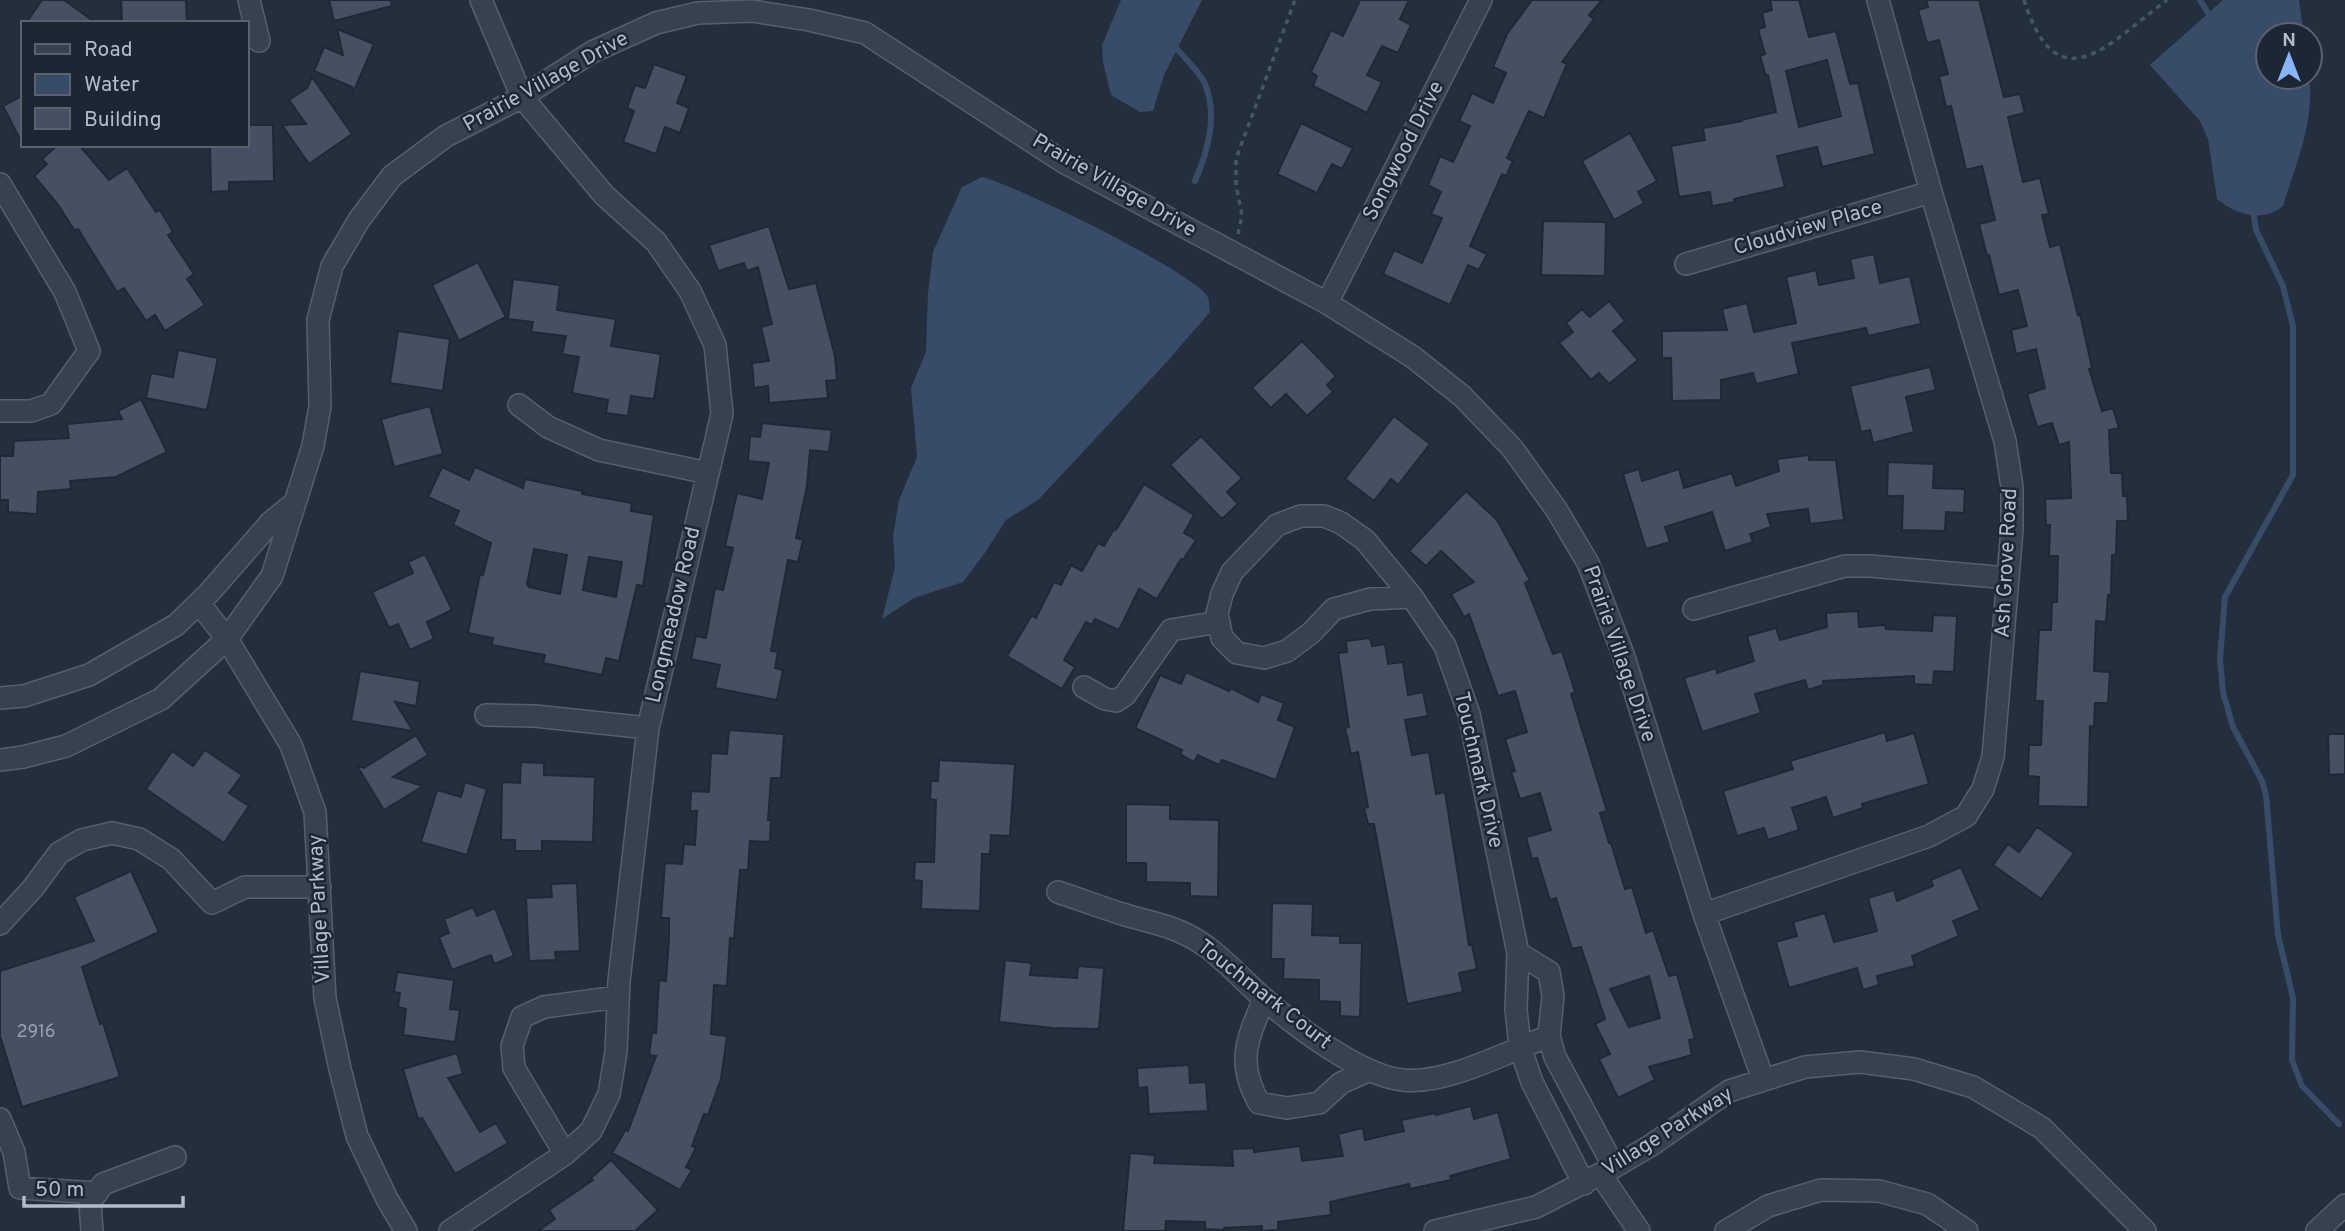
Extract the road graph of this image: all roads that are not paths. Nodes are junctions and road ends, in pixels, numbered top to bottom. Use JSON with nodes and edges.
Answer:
{"nodes":[{"id":1,"x":249,"y":0,"type":"edge"},
{"id":2,"x":481,"y":0,"type":"edge"},
{"id":3,"x":1481,"y":0,"type":"edge"},
{"id":4,"x":1878,"y":0,"type":"edge"},
{"id":5,"x":259,"y":41,"type":"dead end"},
{"id":6,"x":523,"y":97,"type":"junction"},
{"id":7,"x":0,"y":184,"type":"edge"},
{"id":8,"x":1931,"y":192,"type":"junction"},
{"id":9,"x":1686,"y":264,"type":"dead end"},
{"id":10,"x":1327,"y":303,"type":"junction"},
{"id":11,"x":519,"y":405,"type":"dead end"},
{"id":12,"x":0,"y":411,"type":"edge"},
{"id":13,"x":708,"y":473,"type":"junction"},
{"id":14,"x":293,"y":504,"type":"junction"},
{"id":15,"x":2008,"y":578,"type":"junction"},
{"id":16,"x":1412,"y":597,"type":"junction"},
{"id":17,"x":199,"y":603,"type":"junction"},
{"id":18,"x":1694,"y":609,"type":"dead end"},
{"id":19,"x":1219,"y":622,"type":"junction"},
{"id":20,"x":227,"y":639,"type":"junction"},
{"id":21,"x":1084,"y":687,"type":"dead end"},
{"id":22,"x":0,"y":698,"type":"edge"},
{"id":23,"x":486,"y":715,"type":"dead end"},
{"id":24,"x":648,"y":728,"type":"junction"},
{"id":25,"x":0,"y":760,"type":"edge"},
{"id":26,"x":320,"y":887,"type":"junction"},
{"id":27,"x":1058,"y":892,"type":"dead end"},
{"id":28,"x":1704,"y":914,"type":"junction"},
{"id":29,"x":0,"y":924,"type":"edge"},
{"id":30,"x":1518,"y":953,"type":"junction"},
{"id":31,"x":618,"y":997,"type":"junction"},
{"id":32,"x":1264,"y":999,"type":"junction"},
{"id":33,"x":1549,"y":1036,"type":"junction"},
{"id":34,"x":1520,"y":1047,"type":"junction"},
{"id":35,"x":1368,"y":1070,"type":"junction"},
{"id":36,"x":1763,"y":1079,"type":"junction"},
{"id":37,"x":1567,"y":1081,"type":"junction"},
{"id":38,"x":1539,"y":1095,"type":"junction"},
{"id":39,"x":0,"y":1119,"type":"edge"},
{"id":40,"x":565,"y":1154,"type":"junction"},
{"id":41,"x":175,"y":1157,"type":"dead end"},
{"id":42,"x":1600,"y":1175,"type":"junction"},
{"id":43,"x":10,"y":1188,"type":"edge"},
{"id":44,"x":97,"y":1193,"type":"junction"},
{"id":45,"x":2345,"y":1205,"type":"edge"},
{"id":46,"x":1752,"y":1224,"type":"edge"},
{"id":47,"x":92,"y":1231,"type":"edge"},
{"id":48,"x":406,"y":1231,"type":"edge"},
{"id":49,"x":450,"y":1231,"type":"edge"},
{"id":50,"x":1435,"y":1231,"type":"edge"},
{"id":51,"x":1639,"y":1231,"type":"edge"},
{"id":52,"x":1726,"y":1231,"type":"edge"},
{"id":53,"x":1967,"y":1231,"type":"edge"},
{"id":54,"x":2145,"y":1231,"type":"edge"},
{"id":55,"x":2317,"y":1231,"type":"edge"}],
"edges":[{"from":1,"to":5,"type":"street"},
{"from":2,"to":6,"type":"street","name":"Longmeadow Road"},
{"from":3,"to":10,"type":"street","name":"Songwood Drive"},
{"from":4,"to":8,"type":"street","name":"Ash Grove Road"},
{"from":6,"to":10,"type":"street","name":"Prairie Village Drive"},
{"from":6,"to":13,"type":"street","name":"Longmeadow Road"},
{"from":6,"to":14,"type":"street","name":"Prairie Village Drive"},
{"from":7,"to":12,"type":"street"},
{"from":8,"to":9,"type":"street","name":"Cloudview Place"},
{"from":8,"to":15,"type":"street","name":"Ash Grove Road"},
{"from":10,"to":28,"type":"street","name":"Prairie Village Drive"},
{"from":11,"to":13,"type":"street"},
{"from":13,"to":24,"type":"street","name":"Longmeadow Road"},
{"from":14,"to":17,"type":"street","name":"Prairie Village Drive"},
{"from":14,"to":20,"type":"street","name":"Prairie Village Drive"},
{"from":15,"to":18,"type":"street"},
{"from":15,"to":28,"type":"street","name":"Ash Grove Road"},
{"from":16,"to":19,"type":"street"},
{"from":16,"to":19,"type":"street","name":"Touchmark Drive"},
{"from":16,"to":30,"type":"street","name":"Touchmark Drive"},
{"from":17,"to":20,"type":"street","name":"Village Parkway"},
{"from":17,"to":22,"type":"street","name":"Prairie Village Drive"},
{"from":19,"to":21,"type":"street"},
{"from":20,"to":25,"type":"street","name":"Prairie Village Drive"},
{"from":20,"to":26,"type":"street","name":"Village Parkway"},
{"from":23,"to":24,"type":"street"},
{"from":24,"to":31,"type":"street","name":"Longmeadow Road"},
{"from":26,"to":29,"type":"street"},
{"from":26,"to":48,"type":"street","name":"Village Parkway"},
{"from":27,"to":32,"type":"street","name":"Touchmark Court"},
{"from":28,"to":36,"type":"street","name":"Prairie Village Drive"},
{"from":30,"to":33,"type":"street"},
{"from":30,"to":34,"type":"street","name":"Touchmark Drive"},
{"from":31,"to":40,"type":"street","name":"Longmeadow Road"},
{"from":31,"to":40,"type":"street"},
{"from":32,"to":35,"type":"street","name":"Touchmark Court"},
{"from":32,"to":35,"type":"street"},
{"from":33,"to":34,"type":"street","name":"Touchmark Court"},
{"from":33,"to":37,"type":"street"},
{"from":34,"to":35,"type":"street","name":"Touchmark Court"},
{"from":34,"to":38,"type":"street","name":"Touchmark Drive"},
{"from":36,"to":42,"type":"street","name":"Village Parkway"},
{"from":36,"to":54,"type":"street","name":"Village Parkway"},
{"from":37,"to":38,"type":"street"},
{"from":37,"to":42,"type":"street"},
{"from":38,"to":42,"type":"street","name":"Touchmark Drive"},
{"from":39,"to":43,"type":"street"},
{"from":40,"to":49,"type":"street","name":"Longmeadow Road"},
{"from":41,"to":44,"type":"street"},
{"from":42,"to":50,"type":"street","name":"Village Parkway"},
{"from":42,"to":51,"type":"street"},
{"from":43,"to":44,"type":"street"},
{"from":44,"to":47,"type":"street"},
{"from":45,"to":55,"type":"street"},
{"from":46,"to":52,"type":"street"},
{"from":46,"to":53,"type":"street"}]}
